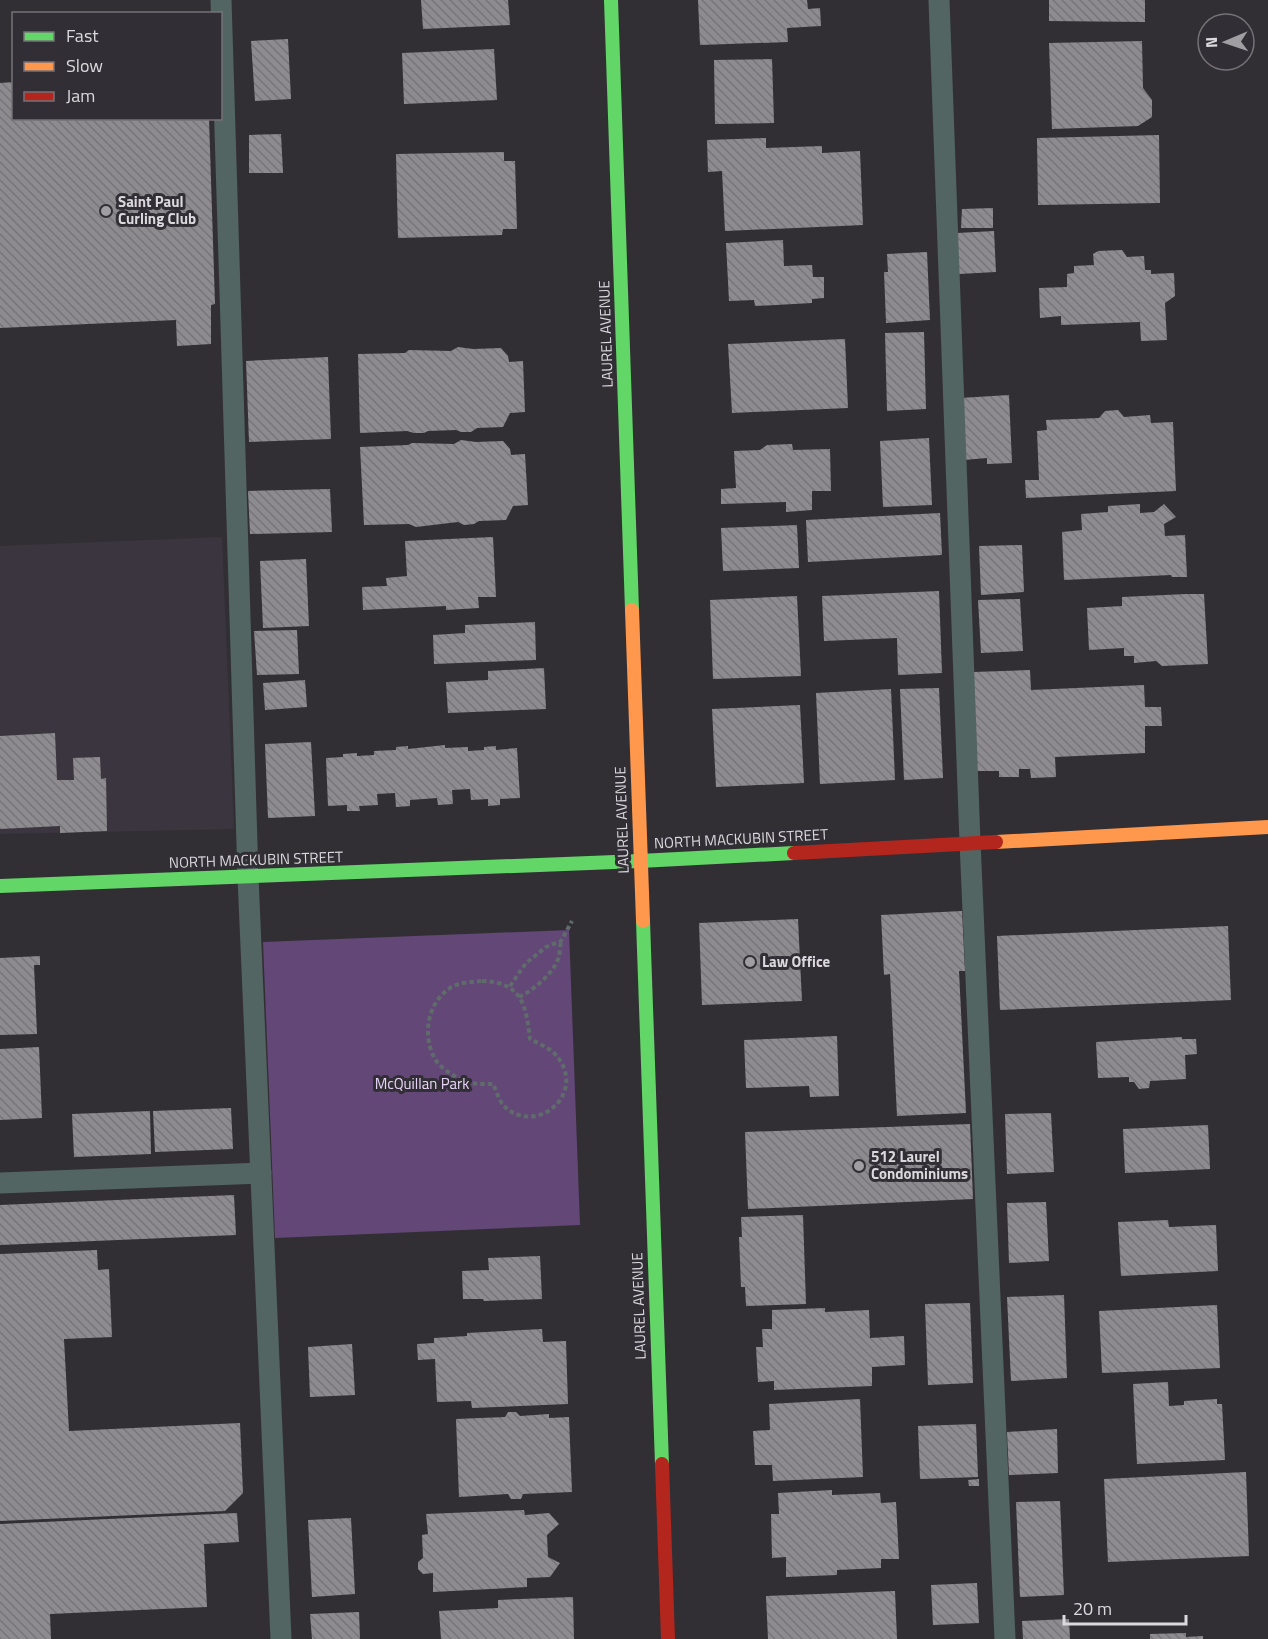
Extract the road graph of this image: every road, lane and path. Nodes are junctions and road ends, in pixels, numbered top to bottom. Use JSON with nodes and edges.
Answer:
{"nodes":[{"id":1,"x":611,"y":0,"type":"edge"},
{"id":2,"x":939,"y":0,"type":"edge"},
{"id":3,"x":222,"y":32,"type":"edge"},
{"id":4,"x":1268,"y":827,"type":"edge"},
{"id":5,"x":970,"y":842,"type":"junction"},
{"id":6,"x":640,"y":861,"type":"junction"},
{"id":7,"x":248,"y":877,"type":"junction"},
{"id":8,"x":0,"y":886,"type":"edge"},
{"id":9,"x":572,"y":921,"type":"dead end"},
{"id":10,"x":561,"y":941,"type":"junction"},
{"id":11,"x":510,"y":986,"type":"junction"},
{"id":12,"x":519,"y":998,"type":"junction"},
{"id":13,"x":261,"y":1173,"type":"junction"},
{"id":14,"x":0,"y":1183,"type":"edge"},
{"id":15,"x":281,"y":1639,"type":"edge"},
{"id":16,"x":668,"y":1639,"type":"edge"},
{"id":17,"x":1005,"y":1639,"type":"edge"}],
"edges":[{"from":1,"to":6,"type":"street","name":"LAUREL AVENUE"},
{"from":2,"to":5,"type":"lane"},
{"from":3,"to":7,"type":"lane"},
{"from":4,"to":5,"type":"street","name":"NORTH MACKUBIN STREET"},
{"from":5,"to":6,"type":"street","name":"NORTH MACKUBIN STREET"},
{"from":5,"to":17,"type":"lane"},
{"from":6,"to":7,"type":"street","name":"NORTH MACKUBIN STREET"},
{"from":6,"to":16,"type":"street","name":"LAUREL AVENUE"},
{"from":7,"to":8,"type":"street","name":"NORTH MACKUBIN STREET"},
{"from":7,"to":13,"type":"lane"},
{"from":9,"to":10,"type":"path"},
{"from":10,"to":11,"type":"path"},
{"from":10,"to":12,"type":"path"},
{"from":11,"to":12,"type":"path"},
{"from":11,"to":12,"type":"path"},
{"from":13,"to":14,"type":"lane"},
{"from":13,"to":15,"type":"lane"}]}
